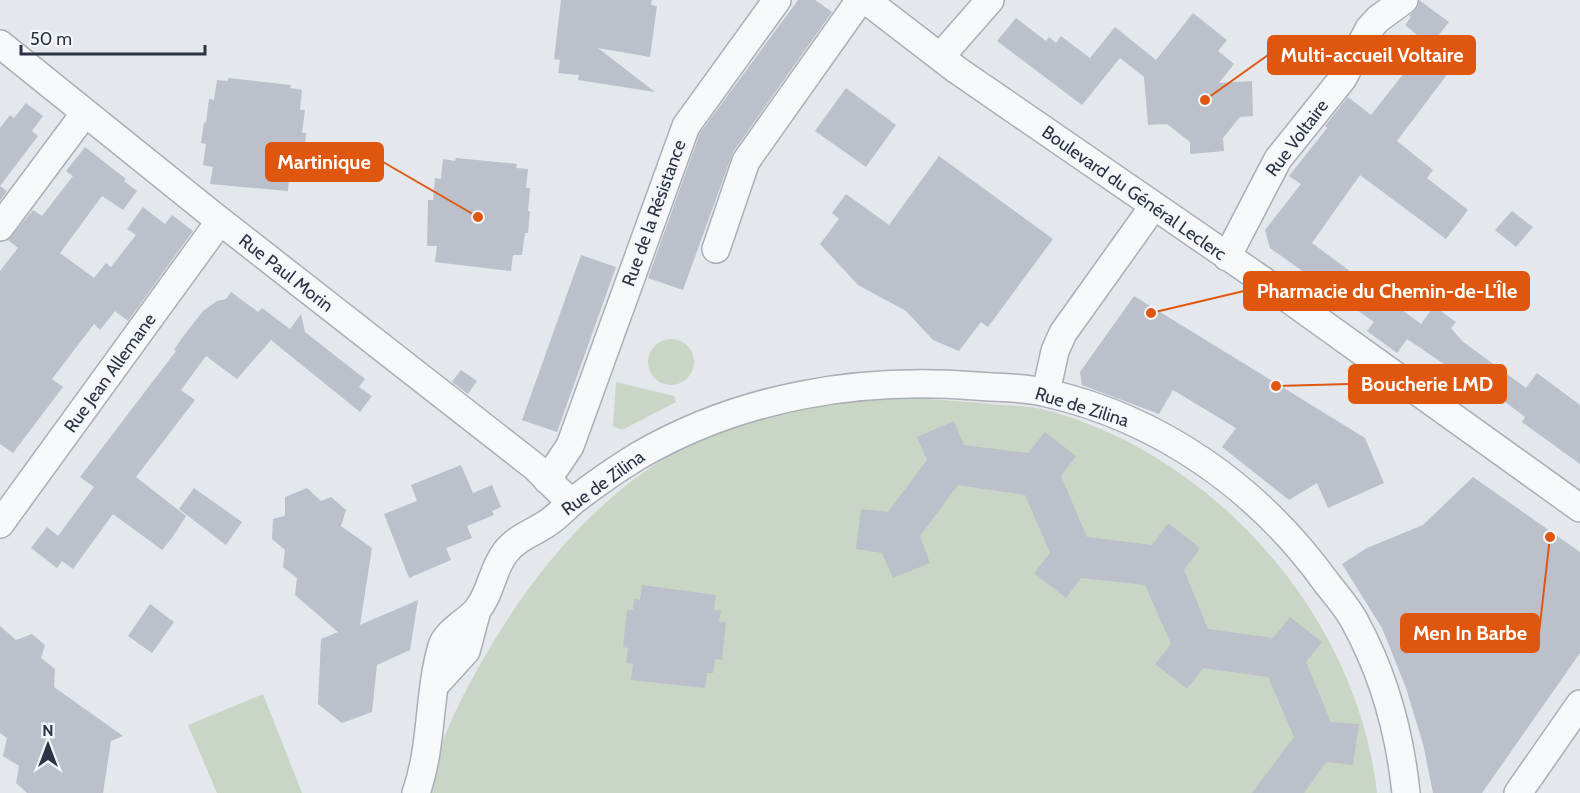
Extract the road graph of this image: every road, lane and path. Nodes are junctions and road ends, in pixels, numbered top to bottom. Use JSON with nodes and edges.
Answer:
{"nodes":[{"id":1,"x":777,"y":0,"type":"edge"},
{"id":2,"x":860,"y":0,"type":"edge"},
{"id":3,"x":866,"y":0,"type":"edge"},
{"id":4,"x":990,"y":0,"type":"edge"},
{"id":5,"x":1404,"y":0,"type":"edge"},
{"id":6,"x":0,"y":44,"type":"edge"},
{"id":7,"x":940,"y":57,"type":"junction"},
{"id":8,"x":85,"y":113,"type":"junction"},
{"id":9,"x":1154,"y":207,"type":"junction"},
{"id":10,"x":220,"y":221,"type":"junction"},
{"id":11,"x":0,"y":227,"type":"edge"},
{"id":12,"x":716,"y":249,"type":"dead end"},
{"id":13,"x":1227,"y":258,"type":"junction"},
{"id":14,"x":1046,"y":392,"type":"junction"},
{"id":15,"x":570,"y":446,"type":"junction"},
{"id":16,"x":603,"y":478,"type":"junction"},
{"id":17,"x":547,"y":480,"type":"junction"},
{"id":18,"x":571,"y":503,"type":"junction"},
{"id":19,"x":1580,"y":508,"type":"edge"},
{"id":20,"x":0,"y":524,"type":"edge"},
{"id":21,"x":434,"y":694,"type":"junction"},
{"id":22,"x":1580,"y":704,"type":"edge"},
{"id":23,"x":406,"y":793,"type":"edge"},
{"id":24,"x":416,"y":793,"type":"edge"},
{"id":25,"x":1407,"y":793,"type":"edge"},
{"id":26,"x":1518,"y":793,"type":"edge"}],
"edges":[{"from":1,"to":15,"type":"street","name":"Rue de la Résistance"},
{"from":2,"to":12,"type":"street"},
{"from":3,"to":7,"type":"street","name":"Boulevard du Général Leclerc"},
{"from":4,"to":7,"type":"street"},
{"from":5,"to":13,"type":"street","name":"Rue Voltaire"},
{"from":6,"to":8,"type":"street","name":"Rue Paul Morin"},
{"from":7,"to":9,"type":"street","name":"Boulevard du Général Leclerc"},
{"from":8,"to":10,"type":"street","name":"Rue Paul Morin"},
{"from":8,"to":11,"type":"street"},
{"from":9,"to":13,"type":"street","name":"Boulevard du Général Leclerc"},
{"from":9,"to":14,"type":"street"},
{"from":10,"to":17,"type":"street","name":"Rue Paul Morin"},
{"from":10,"to":20,"type":"street","name":"Rue Jean Allemane"},
{"from":13,"to":19,"type":"street","name":"Boulevard du Général Leclerc"},
{"from":14,"to":16,"type":"street","name":"Rue de Zilina"},
{"from":14,"to":25,"type":"street","name":"Rue de Zilina"},
{"from":15,"to":16,"type":"street"},
{"from":15,"to":17,"type":"street","name":"Rue de la Résistance"},
{"from":16,"to":18,"type":"street","name":"Rue de Zilina"},
{"from":17,"to":18,"type":"street","name":"Rue Paul Morin"},
{"from":18,"to":21,"type":"street","name":"Rue de Zilina"},
{"from":21,"to":23,"type":"street","name":"Rue de Zilina"},
{"from":21,"to":24,"type":"street"},
{"from":22,"to":26,"type":"street"}]}
